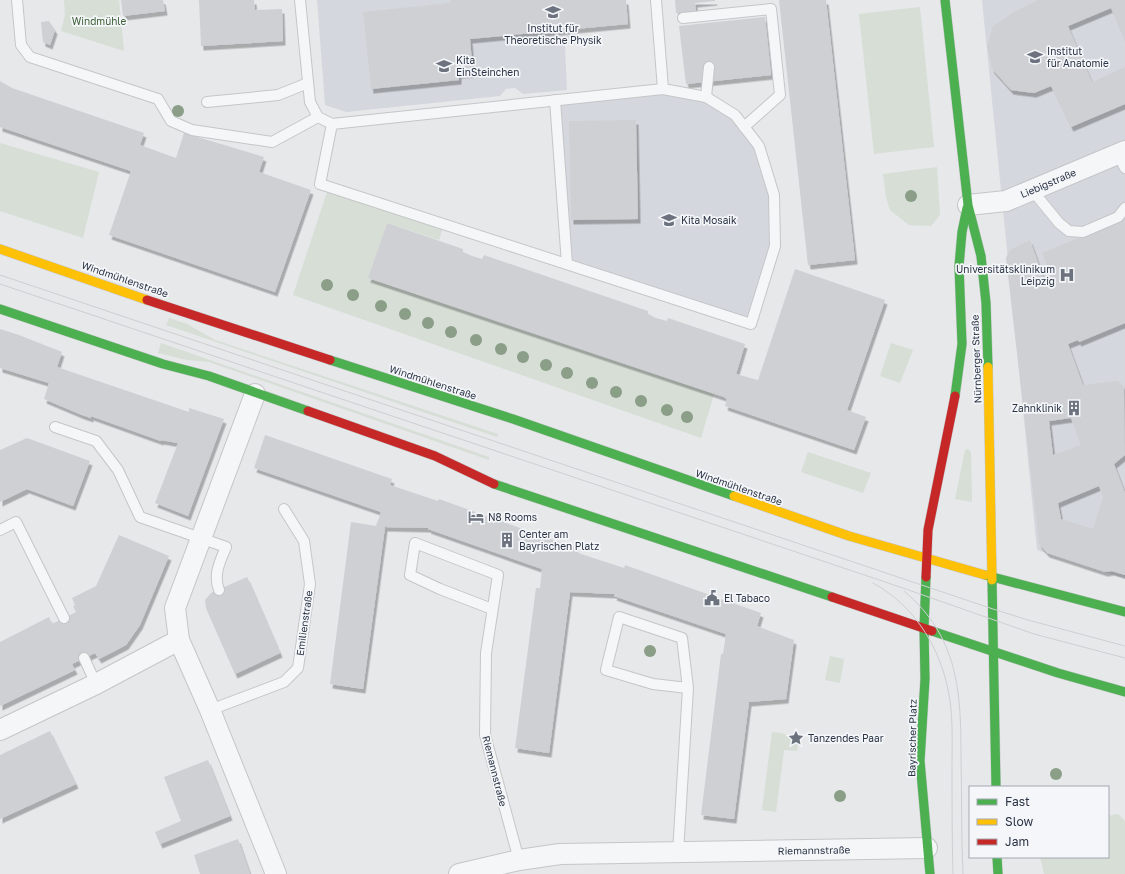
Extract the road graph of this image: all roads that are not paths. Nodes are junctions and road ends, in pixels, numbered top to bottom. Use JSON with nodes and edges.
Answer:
{"nodes":[{"id":1,"x":17,"y":0,"type":"edge"},
{"id":2,"x":300,"y":0,"type":"edge"},
{"id":3,"x":656,"y":0,"type":"edge"},
{"id":4,"x":946,"y":0,"type":"edge"},
{"id":5,"x":683,"y":18,"type":"dead end"},
{"id":6,"x":709,"y":67,"type":"dead end"},
{"id":7,"x":308,"y":84,"type":"junction"},
{"id":8,"x":663,"y":89,"type":"junction"},
{"id":9,"x":706,"y":97,"type":"junction"},
{"id":10,"x":555,"y":100,"type":"junction"},
{"id":11,"x":207,"y":102,"type":"dead end"},
{"id":12,"x":318,"y":117,"type":"junction"},
{"id":13,"x":332,"y":124,"type":"junction"},
{"id":14,"x":744,"y":127,"type":"junction"},
{"id":15,"x":1123,"y":158,"type":"edge"},
{"id":16,"x":1032,"y":190,"type":"junction"},
{"id":17,"x":968,"y":205,"type":"junction"},
{"id":18,"x":1125,"y":208,"type":"edge"},
{"id":19,"x":0,"y":249,"type":"edge"},
{"id":20,"x":567,"y":264,"type":"junction"},
{"id":21,"x":0,"y":309,"type":"edge"},
{"id":22,"x":255,"y":394,"type":"junction"},
{"id":23,"x":55,"y":427,"type":"dead end"},
{"id":24,"x":934,"y":502,"type":"joint"},
{"id":25,"x":284,"y":509,"type":"dead end"},
{"id":26,"x":0,"y":530,"type":"edge"},
{"id":27,"x":201,"y":539,"type":"junction"},
{"id":28,"x":927,"y":559,"type":"junction"},
{"id":29,"x":992,"y":577,"type":"junction"},
{"id":30,"x":219,"y":590,"type":"dead end"},
{"id":31,"x":492,"y":609,"type":"junction"},
{"id":32,"x":1125,"y":612,"type":"edge"},
{"id":33,"x":64,"y":618,"type":"dead end"},
{"id":34,"x":924,"y":628,"type":"junction"},
{"id":35,"x":178,"y":640,"type":"junction"},
{"id":36,"x":994,"y":652,"type":"junction"},
{"id":37,"x":84,"y":658,"type":"dead end"},
{"id":38,"x":96,"y":684,"type":"junction"},
{"id":39,"x":688,"y":688,"type":"junction"},
{"id":40,"x":1125,"y":692,"type":"edge"},
{"id":41,"x":210,"y":710,"type":"junction"},
{"id":42,"x":0,"y":730,"type":"edge"},
{"id":43,"x":996,"y":786,"type":"edge"},
{"id":44,"x":927,"y":848,"type":"junction"},
{"id":45,"x":678,"y":853,"type":"junction"},
{"id":46,"x":997,"y":858,"type":"edge"},
{"id":47,"x":520,"y":860,"type":"junction"},
{"id":48,"x":469,"y":873,"type":"edge"},
{"id":49,"x":276,"y":874,"type":"edge"},
{"id":50,"x":930,"y":874,"type":"edge"},
{"id":51,"x":998,"y":874,"type":"edge"}],
"edges":[{"from":1,"to":12,"type":"lane"},
{"from":2,"to":7,"type":"lane"},
{"from":3,"to":8,"type":"lane"},
{"from":4,"to":17,"type":"main road","name":"Nürnberger Straße"},
{"from":5,"to":14,"type":"lane"},
{"from":6,"to":9,"type":"lane"},
{"from":7,"to":11,"type":"lane"},
{"from":7,"to":12,"type":"lane"},
{"from":8,"to":9,"type":"lane"},
{"from":8,"to":10,"type":"lane"},
{"from":9,"to":14,"type":"lane"},
{"from":10,"to":13,"type":"lane"},
{"from":10,"to":20,"type":"lane"},
{"from":12,"to":13,"type":"lane"},
{"from":13,"to":20,"type":"lane"},
{"from":14,"to":20,"type":"lane"},
{"from":15,"to":16,"type":"street","name":"Liebigstraße"},
{"from":16,"to":17,"type":"street","name":"Liebigstraße"},
{"from":16,"to":18,"type":"lane"},
{"from":17,"to":24,"type":"main road","name":"Nürnberger Straße"},
{"from":17,"to":29,"type":"main road","name":"Nürnberger Straße"},
{"from":19,"to":28,"type":"main road","name":"Windmühlenstraße"},
{"from":21,"to":22,"type":"main road"},
{"from":22,"to":27,"type":"street"},
{"from":22,"to":34,"type":"main road"},
{"from":23,"to":27,"type":"lane"},
{"from":24,"to":28,"type":"main road","name":"Bayrischer Platz"},
{"from":25,"to":41,"type":"lane","name":"Emilienstraße"},
{"from":26,"to":33,"type":"lane"},
{"from":27,"to":30,"type":"lane"},
{"from":27,"to":35,"type":"street"},
{"from":28,"to":29,"type":"main road"},
{"from":28,"to":34,"type":"main road","name":"Bayrischer Platz"},
{"from":29,"to":32,"type":"main road"},
{"from":29,"to":36,"type":"main road"},
{"from":31,"to":31,"type":"lane","name":"Riemannstraße"},
{"from":31,"to":47,"type":"lane","name":"Riemannstraße"},
{"from":34,"to":36,"type":"main road"},
{"from":34,"to":44,"type":"main road","name":"Bayrischer Platz"},
{"from":35,"to":38,"type":"street"},
{"from":35,"to":41,"type":"street"},
{"from":36,"to":40,"type":"main road"},
{"from":36,"to":43,"type":"main road"},
{"from":37,"to":38,"type":"lane"},
{"from":38,"to":42,"type":"street"},
{"from":39,"to":39,"type":"lane"},
{"from":39,"to":45,"type":"lane"},
{"from":41,"to":49,"type":"street"},
{"from":44,"to":45,"type":"street","name":"Riemannstraße"},
{"from":44,"to":50,"type":"main road","name":"Bayrischer Platz"},
{"from":45,"to":47,"type":"street","name":"Riemannstraße"},
{"from":46,"to":51,"type":"main road"},
{"from":47,"to":48,"type":"street","name":"Riemannstraße"}]}
